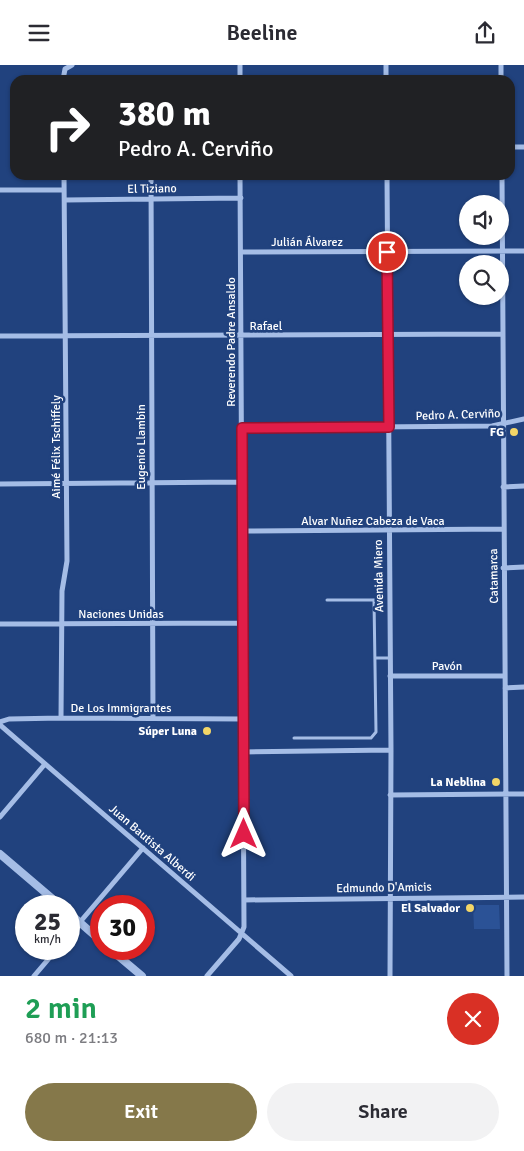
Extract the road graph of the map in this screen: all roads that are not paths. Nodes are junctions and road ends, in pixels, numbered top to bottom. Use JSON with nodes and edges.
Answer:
{"nodes":[{"id":1,"x":72,"y":65,"type":"edge"},
{"id":2,"x":64,"y":75,"type":"edge"},
{"id":3,"x":64,"y":180,"type":"edge"},
{"id":4,"x":151,"y":180,"type":"edge"},
{"id":5,"x":240,"y":180,"type":"edge"},
{"id":6,"x":386,"y":180,"type":"edge"},
{"id":7,"x":502,"y":180,"type":"edge"},
{"id":8,"x":0,"y":190,"type":"edge"},
{"id":9,"x":64,"y":190,"type":"junction"},
{"id":10,"x":241,"y":198,"type":"junction"},
{"id":11,"x":150,"y":199,"type":"junction"},
{"id":12,"x":65,"y":200,"type":"junction"},
{"id":13,"x":502,"y":251,"type":"junction"},
{"id":14,"x":524,"y":251,"type":"edge"},
{"id":15,"x":241,"y":252,"type":"junction"},
{"id":16,"x":387,"y":252,"type":"junction"},
{"id":17,"x":502,"y":334,"type":"junction"},
{"id":18,"x":65,"y":335,"type":"junction"},
{"id":19,"x":388,"y":335,"type":"junction"},
{"id":20,"x":0,"y":336,"type":"edge"},
{"id":21,"x":150,"y":336,"type":"junction"},
{"id":22,"x":241,"y":336,"type":"junction"},
{"id":23,"x":524,"y":419,"type":"edge"},
{"id":24,"x":502,"y":425,"type":"junction"},
{"id":25,"x":389,"y":427,"type":"junction"},
{"id":26,"x":242,"y":428,"type":"junction"},
{"id":27,"x":242,"y":482,"type":"junction"},
{"id":28,"x":151,"y":483,"type":"junction"},
{"id":29,"x":66,"y":484,"type":"junction"},
{"id":30,"x":0,"y":485,"type":"edge"},
{"id":31,"x":524,"y":486,"type":"edge"},
{"id":32,"x":503,"y":487,"type":"junction"},
{"id":33,"x":503,"y":529,"type":"junction"},
{"id":34,"x":242,"y":531,"type":"junction"},
{"id":35,"x":389,"y":531,"type":"junction"},
{"id":36,"x":524,"y":567,"type":"edge"},
{"id":37,"x":504,"y":568,"type":"junction"},
{"id":38,"x":328,"y":600,"type":"dead end"},
{"id":39,"x":243,"y":623,"type":"junction"},
{"id":40,"x":0,"y":624,"type":"edge"},
{"id":41,"x":61,"y":624,"type":"junction"},
{"id":42,"x":152,"y":624,"type":"junction"},
{"id":43,"x":375,"y":657,"type":"junction"},
{"id":44,"x":390,"y":658,"type":"junction"},
{"id":45,"x":390,"y":676,"type":"junction"},
{"id":46,"x":504,"y":676,"type":"junction"},
{"id":47,"x":505,"y":687,"type":"junction"},
{"id":48,"x":524,"y":687,"type":"edge"},
{"id":49,"x":61,"y":718,"type":"junction"},
{"id":50,"x":153,"y":718,"type":"junction"},
{"id":51,"x":243,"y":719,"type":"junction"},
{"id":52,"x":0,"y":723,"type":"edge"},
{"id":53,"x":294,"y":738,"type":"dead end"},
{"id":54,"x":391,"y":750,"type":"junction"},
{"id":55,"x":243,"y":752,"type":"junction"},
{"id":56,"x":45,"y":764,"type":"junction"},
{"id":57,"x":506,"y":794,"type":"junction"},
{"id":58,"x":524,"y":794,"type":"edge"},
{"id":59,"x":390,"y":795,"type":"junction"},
{"id":60,"x":0,"y":817,"type":"edge"},
{"id":61,"x":143,"y":848,"type":"junction"},
{"id":62,"x":0,"y":853,"type":"edge"},
{"id":63,"x":48,"y":895,"type":"edge"},
{"id":64,"x":390,"y":897,"type":"junction"},
{"id":65,"x":506,"y":897,"type":"junction"},
{"id":66,"x":524,"y":897,"type":"edge"},
{"id":67,"x":244,"y":900,"type":"junction"},
{"id":68,"x":80,"y":922,"type":"joint"},
{"id":69,"x":90,"y":931,"type":"edge"},
{"id":70,"x":242,"y":934,"type":"junction"},
{"id":71,"x":48,"y":960,"type":"edge"},
{"id":72,"x":123,"y":960,"type":"edge"},
{"id":73,"x":34,"y":976,"type":"edge"},
{"id":74,"x":142,"y":976,"type":"edge"},
{"id":75,"x":207,"y":976,"type":"edge"},
{"id":76,"x":292,"y":976,"type":"edge"},
{"id":77,"x":390,"y":976,"type":"edge"},
{"id":78,"x":507,"y":976,"type":"edge"}],
"edges":[{"from":1,"to":2,"type":"street"},
{"from":3,"to":9,"type":"street","name":"Aimé Félix Tschiffely"},
{"from":4,"to":11,"type":"street","name":"Eugenio Llambin"},
{"from":5,"to":10,"type":"street","name":"Reverendo Padre Ansaldo"},
{"from":6,"to":16,"type":"street","name":"Avenida Miero"},
{"from":7,"to":13,"type":"street","name":"Catamarca"},
{"from":8,"to":9,"type":"street"},
{"from":9,"to":12,"type":"street","name":"Aimé Félix Tschiffely"},
{"from":10,"to":11,"type":"street","name":"El Tiziano"},
{"from":10,"to":15,"type":"street","name":"Reverendo Padre Ansaldo"},
{"from":11,"to":12,"type":"street","name":"El Tiziano"},
{"from":11,"to":21,"type":"street","name":"Eugenio Llambin"},
{"from":12,"to":18,"type":"street","name":"Aimé Félix Tschiffely"},
{"from":13,"to":14,"type":"street","name":"Julián Álvarez"},
{"from":13,"to":16,"type":"street","name":"Julián Álvarez"},
{"from":13,"to":17,"type":"street","name":"Catamarca"},
{"from":15,"to":16,"type":"street","name":"Julián Álvarez"},
{"from":15,"to":22,"type":"street","name":"Reverendo Padre Ansaldo"},
{"from":16,"to":19,"type":"street","name":"Avenida Miero"},
{"from":17,"to":19,"type":"street","name":"Rafael"},
{"from":17,"to":24,"type":"street","name":"Catamarca"},
{"from":18,"to":20,"type":"street","name":"Rafael"},
{"from":18,"to":21,"type":"street","name":"Rafael"},
{"from":18,"to":29,"type":"street","name":"Aimé Félix Tschiffely"},
{"from":19,"to":22,"type":"street","name":"Rafael"},
{"from":19,"to":25,"type":"street","name":"Avenida Miero"},
{"from":21,"to":22,"type":"street","name":"Rafael"},
{"from":21,"to":28,"type":"street","name":"Eugenio Llambin"},
{"from":22,"to":26,"type":"street","name":"Reverendo Padre Ansaldo"},
{"from":23,"to":24,"type":"street","name":"Pedro A. Cerviño"},
{"from":24,"to":25,"type":"street","name":"Pedro A. Cerviño"},
{"from":24,"to":32,"type":"street","name":"Catamarca"},
{"from":25,"to":26,"type":"street","name":"Pedro A. Cerviño"},
{"from":25,"to":35,"type":"street","name":"Avenida Miero"},
{"from":26,"to":27,"type":"street","name":"Reverendo Padre Ansaldo"},
{"from":27,"to":28,"type":"street"},
{"from":27,"to":34,"type":"street","name":"Reverendo Padre Ansaldo"},
{"from":28,"to":29,"type":"street"},
{"from":28,"to":42,"type":"street","name":"Eugenio Llambin"},
{"from":29,"to":30,"type":"street"},
{"from":29,"to":41,"type":"street","name":"Aimé Félix Tschiffely"},
{"from":31,"to":32,"type":"street"},
{"from":32,"to":33,"type":"street","name":"Catamarca"},
{"from":33,"to":35,"type":"street","name":"Alvar Nuñez Cabeza de Vaca"},
{"from":33,"to":37,"type":"street","name":"Catamarca"},
{"from":34,"to":35,"type":"street","name":"Alvar Nuñez Cabeza de Vaca"},
{"from":34,"to":39,"type":"street","name":"Reverendo Padre Ansaldo"},
{"from":35,"to":44,"type":"street","name":"Avenida Miero"},
{"from":36,"to":37,"type":"street"},
{"from":37,"to":46,"type":"street","name":"Catamarca"},
{"from":38,"to":43,"type":"lane"},
{"from":39,"to":42,"type":"street","name":"Naciones Unidas"},
{"from":39,"to":51,"type":"street","name":"Reverendo Padre Ansaldo"},
{"from":40,"to":41,"type":"street","name":"Naciones Unidas"},
{"from":41,"to":42,"type":"street","name":"Naciones Unidas"},
{"from":41,"to":49,"type":"street","name":"Aimé Félix Tschiffely"},
{"from":42,"to":50,"type":"street","name":"Eugenio Llambin"},
{"from":43,"to":44,"type":"lane"},
{"from":43,"to":53,"type":"lane"},
{"from":44,"to":45,"type":"street","name":"Avenida Miero"},
{"from":45,"to":46,"type":"street","name":"Pavón"},
{"from":45,"to":54,"type":"street","name":"Avenida Miero"},
{"from":46,"to":47,"type":"street","name":"Catamarca"},
{"from":47,"to":48,"type":"street"},
{"from":47,"to":57,"type":"street","name":"Catamarca"},
{"from":49,"to":50,"type":"street","name":"De Los Immigrantes"},
{"from":49,"to":52,"type":"street","name":"De Los Immigrantes"},
{"from":50,"to":51,"type":"street","name":"De Los Immigrantes"},
{"from":51,"to":55,"type":"street","name":"Reverendo Padre Ansaldo"},
{"from":52,"to":56,"type":"street","name":"Juan Bautista Alberdi"},
{"from":54,"to":55,"type":"street"},
{"from":54,"to":59,"type":"street","name":"Avenida Miero"},
{"from":55,"to":67,"type":"street","name":"Reverendo Padre Ansaldo"},
{"from":56,"to":60,"type":"street"},
{"from":56,"to":61,"type":"street","name":"Juan Bautista Alberdi"},
{"from":57,"to":58,"type":"street"},
{"from":57,"to":59,"type":"street"},
{"from":57,"to":65,"type":"street","name":"Catamarca"},
{"from":59,"to":64,"type":"street","name":"Avenida Miero"},
{"from":61,"to":68,"type":"street"},
{"from":61,"to":70,"type":"street","name":"Juan Bautista Alberdi"},
{"from":62,"to":63,"type":"street"},
{"from":64,"to":65,"type":"street","name":"Edmundo D'Amicis"},
{"from":64,"to":67,"type":"street","name":"Edmundo D'Amicis"},
{"from":64,"to":77,"type":"street","name":"Avenida Miero"},
{"from":65,"to":66,"type":"street","name":"Edmundo D'Amicis"},
{"from":65,"to":78,"type":"street","name":"Catamarca"},
{"from":67,"to":70,"type":"street","name":"Reverendo Padre Ansaldo"},
{"from":68,"to":69,"type":"street"},
{"from":70,"to":75,"type":"street"},
{"from":70,"to":76,"type":"street","name":"Juan Bautista Alberdi"},
{"from":71,"to":73,"type":"street"},
{"from":72,"to":74,"type":"street"}]}
